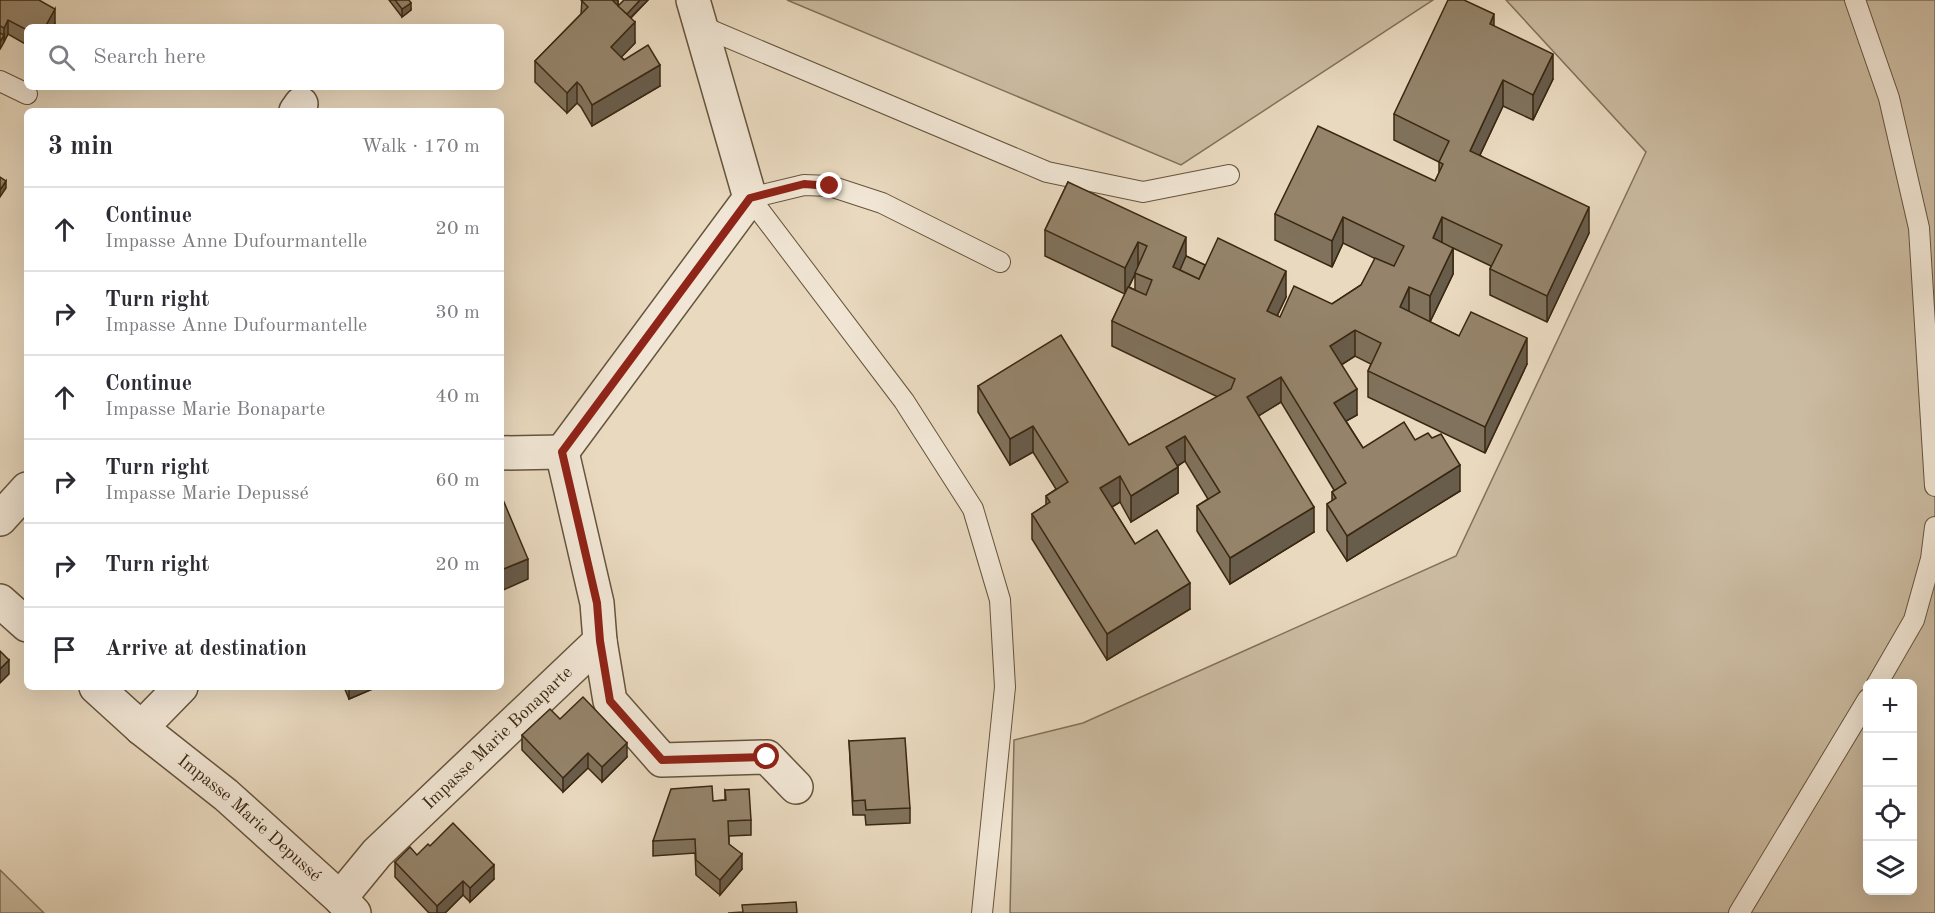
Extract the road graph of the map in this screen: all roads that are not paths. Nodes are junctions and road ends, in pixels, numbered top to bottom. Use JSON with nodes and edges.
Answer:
{"nodes":[{"id":1,"x":1856,"y":0,"type":"edge"},
{"id":2,"x":697,"y":13,"type":"edge"},
{"id":3,"x":0,"y":81,"type":"edge"},
{"id":4,"x":27,"y":94,"type":"dead end"},
{"id":5,"x":1229,"y":175,"type":"dead end"},
{"id":6,"x":750,"y":198,"type":"junction"},
{"id":7,"x":1000,"y":262,"type":"dead end"},
{"id":8,"x":562,"y":452,"type":"junction"},
{"id":9,"x":504,"y":453,"type":"edge"},
{"id":10,"x":1935,"y":486,"type":"edge"},
{"id":11,"x":24,"y":492,"type":"edge"},
{"id":12,"x":0,"y":519,"type":"edge"},
{"id":13,"x":1935,"y":527,"type":"edge"},
{"id":14,"x":0,"y":601,"type":"edge"},
{"id":15,"x":24,"y":622,"type":"edge"},
{"id":16,"x":600,"y":641,"type":"junction"},
{"id":17,"x":1880,"y":679,"type":"edge"},
{"id":18,"x":99,"y":690,"type":"edge"},
{"id":19,"x":179,"y":690,"type":"edge"},
{"id":20,"x":1863,"y":707,"type":"edge"},
{"id":21,"x":141,"y":728,"type":"junction"},
{"id":22,"x":796,"y":787,"type":"dead end"},
{"id":23,"x":347,"y":905,"type":"edge"},
{"id":24,"x":982,"y":913,"type":"edge"},
{"id":25,"x":1739,"y":913,"type":"edge"}],
"edges":[{"from":1,"to":10,"type":"lane"},
{"from":2,"to":5,"type":"lane"},
{"from":2,"to":6,"type":"street"},
{"from":3,"to":4,"type":"lane"},
{"from":6,"to":7,"type":"lane"},
{"from":6,"to":8,"type":"street"},
{"from":6,"to":24,"type":"lane"},
{"from":8,"to":9,"type":"street"},
{"from":8,"to":16,"type":"street"},
{"from":11,"to":12,"type":"street"},
{"from":13,"to":17,"type":"lane"},
{"from":14,"to":15,"type":"street"},
{"from":16,"to":22,"type":"street"},
{"from":16,"to":23,"type":"street","name":"Impasse Marie Bonaparte"},
{"from":18,"to":21,"type":"street","name":"Impasse Marie Depussé"},
{"from":19,"to":21,"type":"street"},
{"from":20,"to":25,"type":"lane"},
{"from":21,"to":23,"type":"street","name":"Impasse Marie Depussé"}]}
